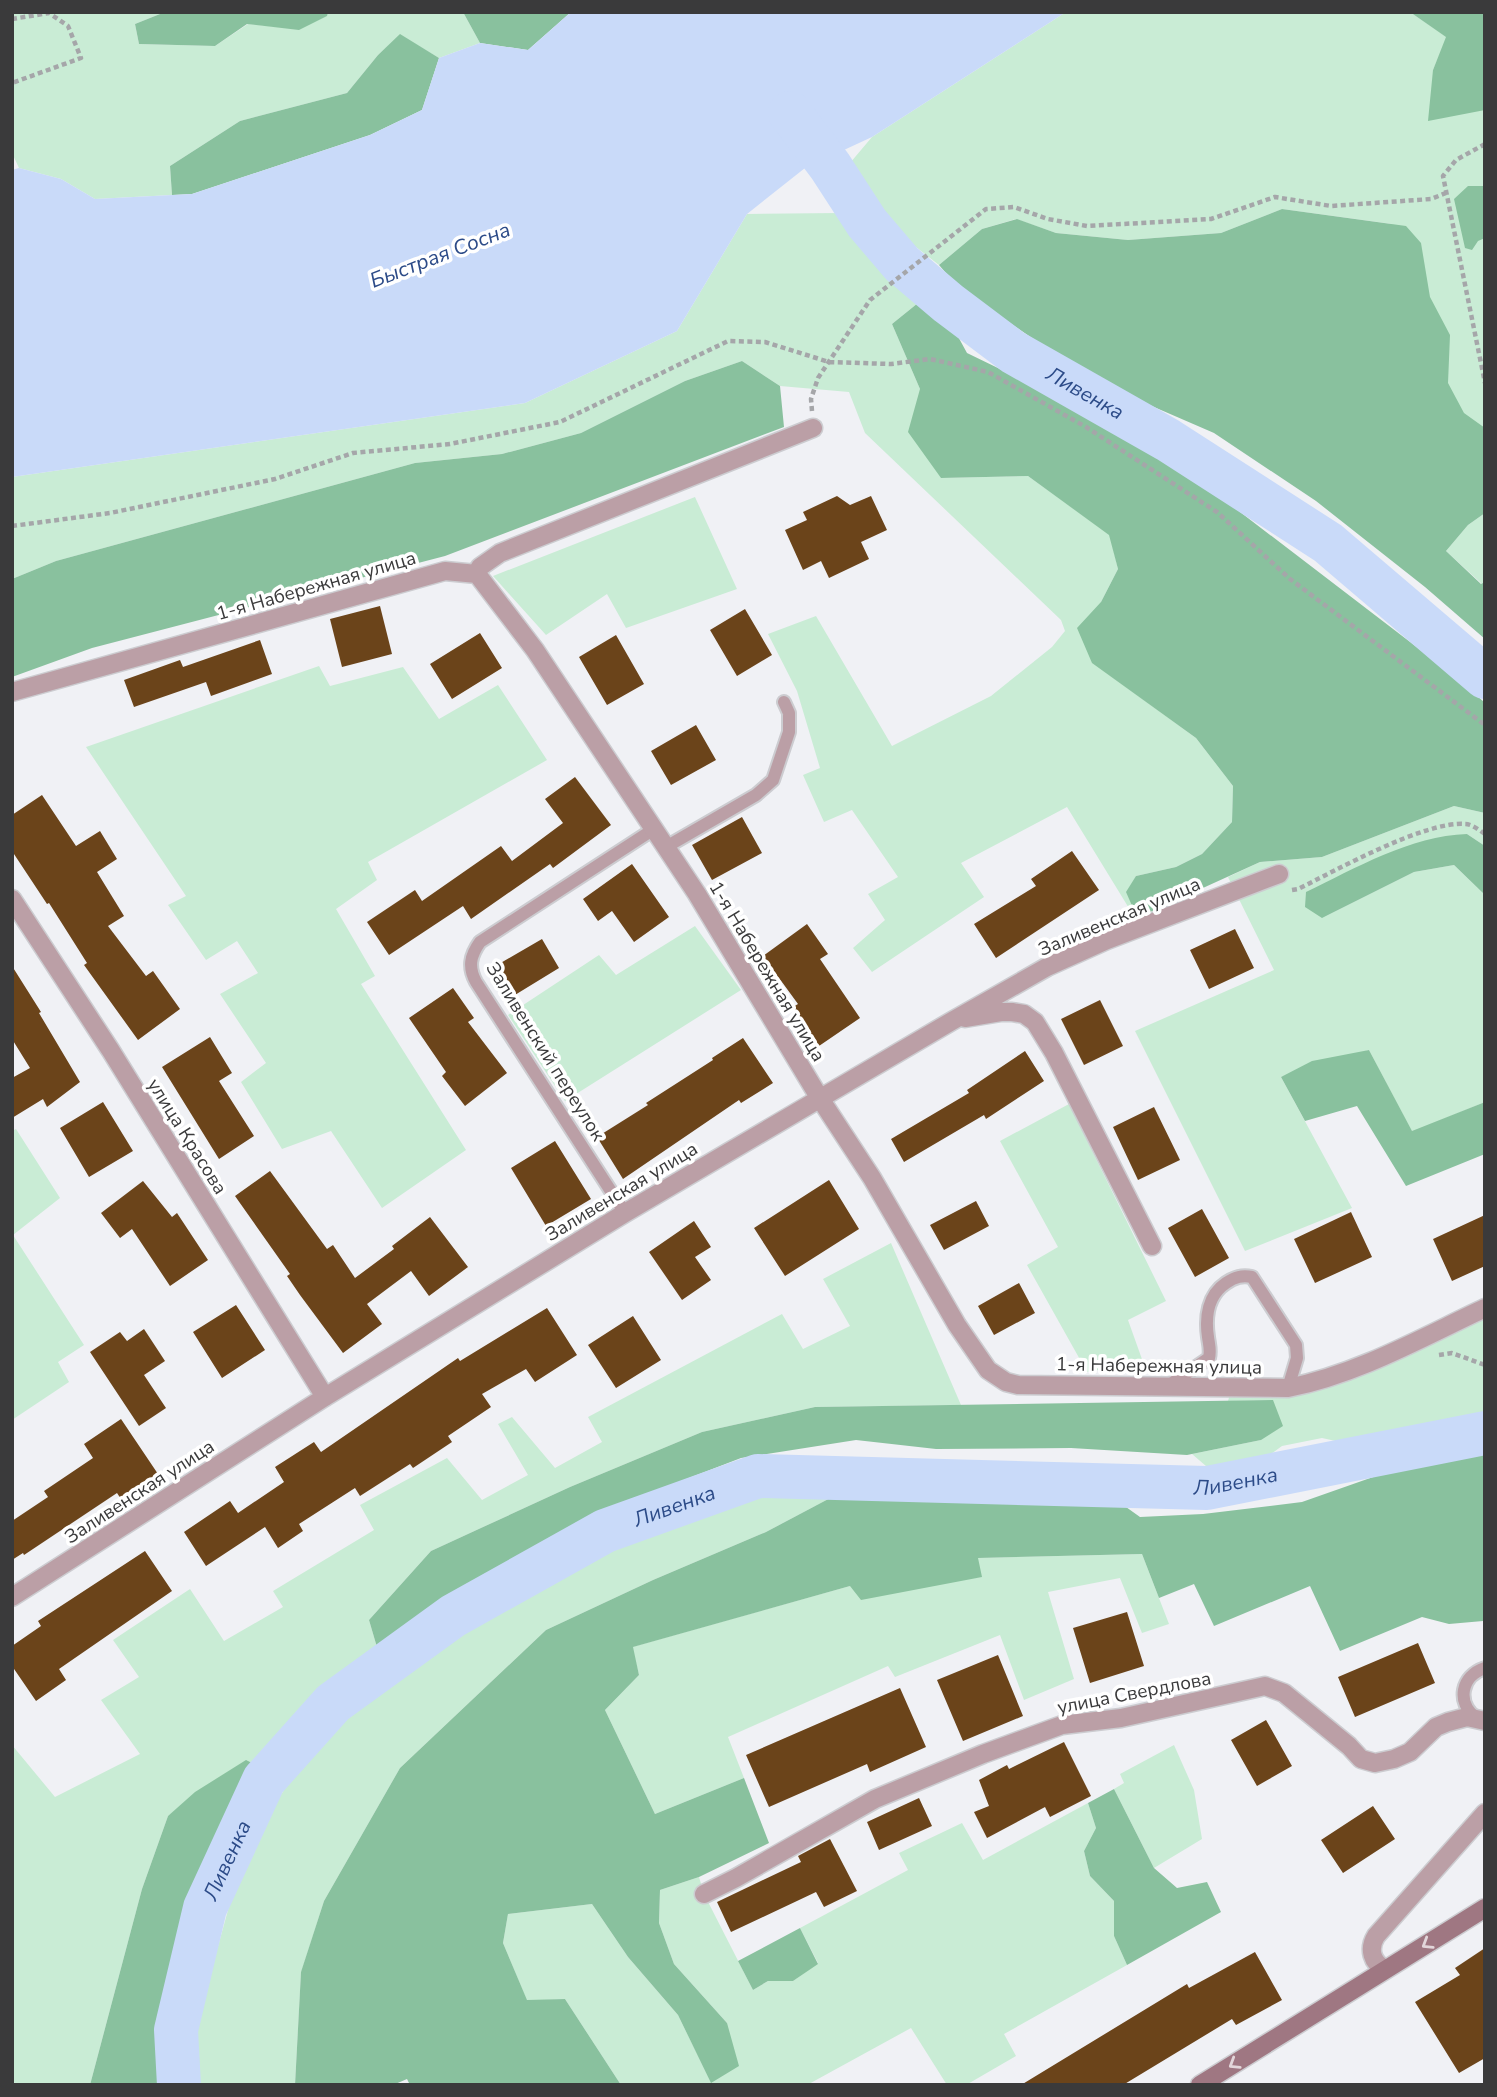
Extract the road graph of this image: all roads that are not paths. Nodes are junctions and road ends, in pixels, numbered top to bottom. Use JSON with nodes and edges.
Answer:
{"nodes":[{"id":1,"x":813,"y":428,"type":"road end"},
{"id":2,"x":477,"y":574,"type":"junction"},
{"id":3,"x":12,"y":692,"type":"edge"},
{"id":4,"x":784,"y":702,"type":"dead end"},
{"id":5,"x":654,"y":829,"type":"junction"},
{"id":6,"x":666,"y":847,"type":"junction"},
{"id":7,"x":1282,"y":882,"type":"road end"},
{"id":8,"x":12,"y":899,"type":"edge"},
{"id":9,"x":952,"y":1021,"type":"junction"},
{"id":10,"x":820,"y":1097,"type":"junction"},
{"id":11,"x":625,"y":1213,"type":"junction"},
{"id":12,"x":1152,"y":1246,"type":"dead end"},
{"id":13,"x":1485,"y":1308,"type":"edge"},
{"id":14,"x":1168,"y":1386,"type":"junction"},
{"id":15,"x":1288,"y":1388,"type":"junction"},
{"id":16,"x":325,"y":1397,"type":"junction"},
{"id":17,"x":12,"y":1597,"type":"edge"},
{"id":18,"x":1485,"y":1668,"type":"edge"},
{"id":19,"x":1480,"y":1719,"type":"edge"},
{"id":20,"x":1485,"y":1813,"type":"edge"},
{"id":21,"x":704,"y":1894,"type":"dead end"},
{"id":22,"x":1485,"y":1908,"type":"edge"},
{"id":23,"x":1385,"y":1969,"type":"junction"},
{"id":24,"x":1200,"y":2085,"type":"edge"}],
"edges":[{"from":1,"to":2,"type":"street"},
{"from":2,"to":3,"type":"street","name":"1-я Набережная улица"},
{"from":2,"to":5,"type":"street","name":"1-я Набережная улица"},
{"from":4,"to":6,"type":"lane"},
{"from":5,"to":6,"type":"street","name":"1-я Набережная улица"},
{"from":5,"to":11,"type":"lane","name":"Заливенский переулок"},
{"from":6,"to":10,"type":"street","name":"1-я Набережная улица"},
{"from":7,"to":9,"type":"street","name":"Заливенская улица"},
{"from":8,"to":16,"type":"street","name":"улица Красова"},
{"from":9,"to":10,"type":"street","name":"Заливенская улица"},
{"from":9,"to":12,"type":"street"},
{"from":10,"to":11,"type":"street","name":"Заливенская улица"},
{"from":10,"to":14,"type":"street","name":"1-я Набережная улица"},
{"from":11,"to":16,"type":"street","name":"Заливенская улица"},
{"from":13,"to":15,"type":"street","name":"1-я Набережная улица"},
{"from":14,"to":15,"type":"street","name":"1-я Набережная улица"},
{"from":14,"to":15,"type":"lane"},
{"from":16,"to":17,"type":"street","name":"Заливенская улица"},
{"from":18,"to":19,"type":"lane"},
{"from":19,"to":21,"type":"street","name":"улица Свердлова"},
{"from":20,"to":23,"type":"street"},
{"from":22,"to":23,"type":"main road","one_way":true},
{"from":23,"to":24,"type":"main road","one_way":true}]}
